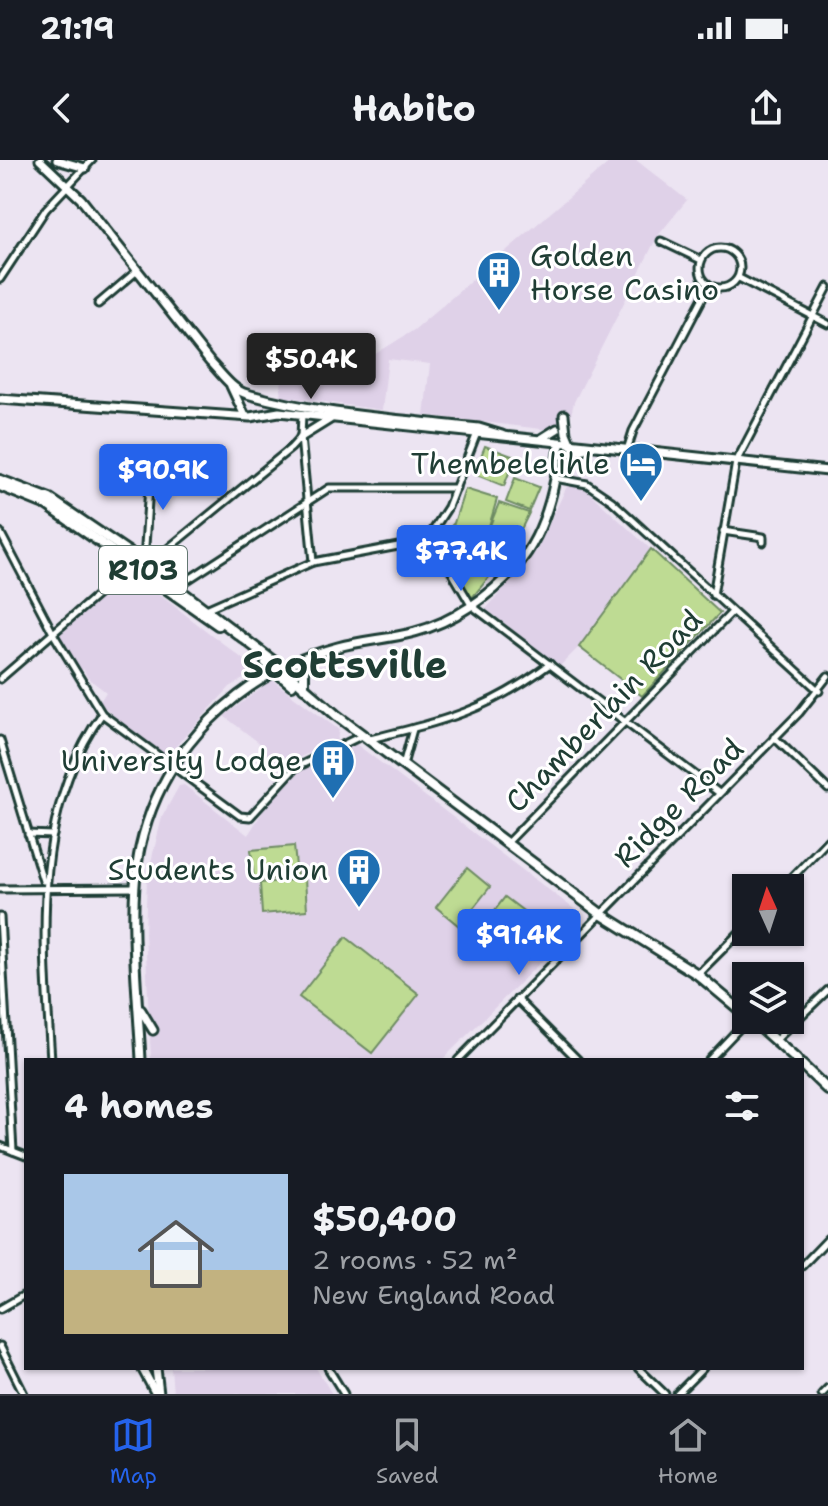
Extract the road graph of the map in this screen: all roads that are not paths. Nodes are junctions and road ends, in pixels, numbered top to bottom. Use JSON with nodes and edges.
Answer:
{"nodes":[{"id":1,"x":40,"y":160,"type":"edge"},
{"id":2,"x":57,"y":160,"type":"edge"},
{"id":3,"x":88,"y":163,"type":"edge"},
{"id":4,"x":67,"y":185,"type":"junction"},
{"id":5,"x":661,"y":241,"type":"dead end"},
{"id":6,"x":701,"y":260,"type":"junction"},
{"id":7,"x":137,"y":271,"type":"junction"},
{"id":8,"x":739,"y":278,"type":"junction"},
{"id":9,"x":0,"y":279,"type":"edge"},
{"id":10,"x":709,"y":286,"type":"junction"},
{"id":11,"x":828,"y":287,"type":"edge"},
{"id":12,"x":98,"y":304,"type":"dead end"},
{"id":13,"x":812,"y":316,"type":"junction"},
{"id":14,"x":828,"y":324,"type":"edge"},
{"id":15,"x":230,"y":384,"type":"junction"},
{"id":16,"x":246,"y":394,"type":"junction"},
{"id":17,"x":0,"y":399,"type":"edge"},
{"id":18,"x":259,"y":399,"type":"junction"},
{"id":19,"x":238,"y":405,"type":"junction"},
{"id":20,"x":302,"y":412,"type":"junction"},
{"id":21,"x":211,"y":413,"type":"junction"},
{"id":22,"x":258,"y":413,"type":"junction"},
{"id":23,"x":564,"y":415,"type":"dead end"},
{"id":24,"x":245,"y":416,"type":"junction"},
{"id":25,"x":332,"y":419,"type":"junction"},
{"id":26,"x":557,"y":429,"type":"dead end"},
{"id":27,"x":478,"y":432,"type":"junction"},
{"id":28,"x":301,"y":437,"type":"junction"},
{"id":29,"x":539,"y":441,"type":"junction"},
{"id":30,"x":571,"y":445,"type":"junction"},
{"id":31,"x":602,"y":448,"type":"junction"},
{"id":32,"x":558,"y":450,"type":"junction"},
{"id":33,"x":627,"y":451,"type":"junction"},
{"id":34,"x":151,"y":456,"type":"dead end"},
{"id":35,"x":736,"y":462,"type":"junction"},
{"id":36,"x":828,"y":471,"type":"edge"},
{"id":37,"x":555,"y":478,"type":"junction"},
{"id":38,"x":1,"y":485,"type":"edge"},
{"id":39,"x":456,"y":488,"type":"junction"},
{"id":40,"x":309,"y":499,"type":"junction"},
{"id":41,"x":723,"y":531,"type":"junction"},
{"id":42,"x":0,"y":532,"type":"edge"},
{"id":43,"x":430,"y":535,"type":"junction"},
{"id":44,"x":763,"y":542,"type":"dead end"},
{"id":45,"x":313,"y":562,"type":"junction"},
{"id":46,"x":133,"y":564,"type":"junction"},
{"id":47,"x":146,"y":564,"type":"junction"},
{"id":48,"x":177,"y":587,"type":"junction"},
{"id":49,"x":713,"y":595,"type":"junction"},
{"id":50,"x":471,"y":605,"type":"junction"},
{"id":51,"x":206,"y":609,"type":"junction"},
{"id":52,"x":732,"y":612,"type":"junction"},
{"id":53,"x":54,"y":635,"type":"junction"},
{"id":54,"x":311,"y":655,"type":"junction"},
{"id":55,"x":550,"y":664,"type":"junction"},
{"id":56,"x":278,"y":669,"type":"junction"},
{"id":57,"x":0,"y":679,"type":"edge"},
{"id":58,"x":825,"y":685,"type":"edge"},
{"id":59,"x":304,"y":689,"type":"junction"},
{"id":60,"x":102,"y":714,"type":"junction"},
{"id":61,"x":336,"y":715,"type":"junction"},
{"id":62,"x":623,"y":723,"type":"junction"},
{"id":63,"x":413,"y":729,"type":"junction"},
{"id":64,"x":366,"y":737,"type":"junction"},
{"id":65,"x":774,"y":737,"type":"junction"},
{"id":66,"x":0,"y":740,"type":"edge"},
{"id":67,"x":173,"y":764,"type":"junction"},
{"id":68,"x":403,"y":765,"type":"junction"},
{"id":69,"x":828,"y":789,"type":"edge"},
{"id":70,"x":719,"y":793,"type":"junction"},
{"id":71,"x":28,"y":834,"type":"junction"},
{"id":72,"x":53,"y":835,"type":"junction"},
{"id":73,"x":828,"y":840,"type":"edge"},
{"id":74,"x":508,"y":842,"type":"junction"},
{"id":75,"x":795,"y":874,"type":"edge"},
{"id":76,"x":44,"y":885,"type":"junction"},
{"id":77,"x":136,"y":888,"type":"junction"},
{"id":78,"x":0,"y":889,"type":"edge"},
{"id":79,"x":601,"y":914,"type":"junction"},
{"id":80,"x":0,"y":917,"type":"edge"},
{"id":81,"x":732,"y":940,"type":"edge"},
{"id":82,"x":697,"y":974,"type":"junction"},
{"id":83,"x":828,"y":990,"type":"edge"},
{"id":84,"x":517,"y":999,"type":"junction"},
{"id":85,"x":732,"y":1004,"type":"edge"},
{"id":86,"x":139,"y":1005,"type":"junction"},
{"id":87,"x":153,"y":1030,"type":"dead end"},
{"id":88,"x":733,"y":1034,"type":"edge"},
{"id":89,"x":767,"y":1034,"type":"edge"},
{"id":90,"x":775,"y":1041,"type":"junction"},
{"id":91,"x":51,"y":1058,"type":"edge"},
{"id":92,"x":141,"y":1058,"type":"edge"},
{"id":93,"x":460,"y":1058,"type":"edge"},
{"id":94,"x":576,"y":1058,"type":"edge"},
{"id":95,"x":711,"y":1058,"type":"edge"},
{"id":96,"x":795,"y":1058,"type":"edge"},
{"id":97,"x":804,"y":1067,"type":"edge"},
{"id":98,"x":828,"y":1090,"type":"edge"},
{"id":99,"x":0,"y":1146,"type":"edge"},
{"id":100,"x":13,"y":1151,"type":"junction"},
{"id":101,"x":24,"y":1155,"type":"edge"},
{"id":102,"x":828,"y":1239,"type":"edge"},
{"id":103,"x":804,"y":1264,"type":"edge"},
{"id":104,"x":24,"y":1295,"type":"edge"},
{"id":105,"x":0,"y":1309,"type":"edge"},
{"id":106,"x":0,"y":1346,"type":"edge"},
{"id":107,"x":143,"y":1370,"type":"edge"},
{"id":108,"x":157,"y":1370,"type":"edge"},
{"id":109,"x":329,"y":1370,"type":"edge"},
{"id":110,"x":640,"y":1370,"type":"edge"},
{"id":111,"x":701,"y":1370,"type":"edge"},
{"id":112,"x":828,"y":1388,"type":"edge"},
{"id":113,"x":24,"y":1394,"type":"edge"},
{"id":114,"x":157,"y":1394,"type":"edge"},
{"id":115,"x":344,"y":1394,"type":"edge"},
{"id":116,"x":665,"y":1394,"type":"edge"},
{"id":117,"x":677,"y":1394,"type":"edge"},
{"id":118,"x":822,"y":1394,"type":"edge"}],
"edges":[{"from":1,"to":4,"type":"street"},
{"from":2,"to":3,"type":"street"},
{"from":3,"to":4,"type":"street"},
{"from":4,"to":7,"type":"street"},
{"from":4,"to":9,"type":"street"},
{"from":5,"to":6,"type":"street"},
{"from":6,"to":8,"type":"street"},
{"from":6,"to":10,"type":"street"},
{"from":7,"to":12,"type":"street"},
{"from":7,"to":15,"type":"street"},
{"from":8,"to":10,"type":"street"},
{"from":8,"to":13,"type":"street"},
{"from":10,"to":33,"type":"street"},
{"from":11,"to":13,"type":"street"},
{"from":13,"to":14,"type":"street"},
{"from":13,"to":35,"type":"street"},
{"from":15,"to":16,"type":"street"},
{"from":15,"to":19,"type":"street"},
{"from":16,"to":18,"type":"street"},
{"from":16,"to":19,"type":"street"},
{"from":17,"to":21,"type":"street"},
{"from":18,"to":20,"type":"street"},
{"from":18,"to":22,"type":"street"},
{"from":19,"to":21,"type":"street"},
{"from":19,"to":24,"type":"street"},
{"from":20,"to":22,"type":"street"},
{"from":20,"to":25,"type":"street"},
{"from":20,"to":27,"type":"street"},
{"from":20,"to":28,"type":"street"},
{"from":21,"to":24,"type":"street"},
{"from":22,"to":24,"type":"street"},
{"from":23,"to":30,"type":"street"},
{"from":25,"to":27,"type":"street"},
{"from":25,"to":28,"type":"street"},
{"from":26,"to":29,"type":"street"},
{"from":27,"to":29,"type":"street"},
{"from":27,"to":39,"type":"street"},
{"from":28,"to":40,"type":"street"},
{"from":28,"to":47,"type":"street"},
{"from":29,"to":32,"type":"street"},
{"from":29,"to":32,"type":"street"},
{"from":30,"to":31,"type":"street"},
{"from":30,"to":32,"type":"street"},
{"from":31,"to":32,"type":"street"},
{"from":31,"to":33,"type":"street"},
{"from":32,"to":37,"type":"street"},
{"from":33,"to":35,"type":"street"},
{"from":34,"to":47,"type":"street"},
{"from":35,"to":36,"type":"street"},
{"from":35,"to":41,"type":"street"},
{"from":37,"to":49,"type":"street"},
{"from":37,"to":50,"type":"street"},
{"from":38,"to":46,"type":"main road","number":"R103"},
{"from":38,"to":47,"type":"main road","number":"R103"},
{"from":39,"to":40,"type":"street"},
{"from":39,"to":43,"type":"street"},
{"from":40,"to":45,"type":"street"},
{"from":40,"to":48,"type":"street"},
{"from":41,"to":44,"type":"street"},
{"from":41,"to":49,"type":"street"},
{"from":42,"to":53,"type":"street"},
{"from":43,"to":45,"type":"street"},
{"from":43,"to":50,"type":"street"},
{"from":45,"to":51,"type":"street"},
{"from":46,"to":53,"type":"street"},
{"from":46,"to":56,"type":"main road","number":"R103"},
{"from":47,"to":48,"type":"main road","number":"R103"},
{"from":48,"to":51,"type":"main road","number":"R103"},
{"from":49,"to":52,"type":"street"},
{"from":50,"to":54,"type":"street"},
{"from":50,"to":55,"type":"street"},
{"from":51,"to":56,"type":"main road","number":"R103"},
{"from":52,"to":58,"type":"street"},
{"from":52,"to":62,"type":"street","name":"Chamberlain Road"},
{"from":53,"to":57,"type":"street"},
{"from":53,"to":60,"type":"street"},
{"from":54,"to":56,"type":"street"},
{"from":54,"to":59,"type":"main road"},
{"from":55,"to":62,"type":"street"},
{"from":55,"to":63,"type":"street"},
{"from":56,"to":59,"type":"main road","number":"R103"},
{"from":56,"to":61,"type":"main road","number":"R103"},
{"from":56,"to":67,"type":"street"},
{"from":58,"to":65,"type":"street","name":"Ridge Road"},
{"from":59,"to":61,"type":"main road","number":"R103"},
{"from":60,"to":67,"type":"street"},
{"from":60,"to":72,"type":"street"},
{"from":61,"to":64,"type":"main road","number":"R103"},
{"from":62,"to":70,"type":"street"},
{"from":62,"to":74,"type":"street","name":"Chamberlain Road"},
{"from":63,"to":64,"type":"street"},
{"from":63,"to":68,"type":"street"},
{"from":64,"to":67,"type":"street"},
{"from":64,"to":68,"type":"main road","number":"R103"},
{"from":65,"to":69,"type":"street"},
{"from":65,"to":70,"type":"street","name":"Ridge Road"},
{"from":66,"to":71,"type":"street"},
{"from":67,"to":77,"type":"street"},
{"from":68,"to":74,"type":"main road","number":"R103"},
{"from":70,"to":79,"type":"street","name":"Ridge Road"},
{"from":71,"to":72,"type":"street"},
{"from":71,"to":76,"type":"street"},
{"from":72,"to":76,"type":"street"},
{"from":73,"to":75,"type":"street"},
{"from":74,"to":79,"type":"main road","number":"R103"},
{"from":76,"to":77,"type":"street"},
{"from":76,"to":78,"type":"street"},
{"from":76,"to":91,"type":"street"},
{"from":77,"to":86,"type":"street"},
{"from":79,"to":82,"type":"main road","number":"R103"},
{"from":79,"to":84,"type":"street","name":"Ridge Road"},
{"from":80,"to":100,"type":"street"},
{"from":81,"to":82,"type":"street"},
{"from":82,"to":85,"type":"main road","number":"R103"},
{"from":83,"to":90,"type":"street"},
{"from":84,"to":93,"type":"street","name":"Ridge Road"},
{"from":84,"to":94,"type":"street"},
{"from":86,"to":87,"type":"street"},
{"from":86,"to":92,"type":"street"},
{"from":88,"to":95,"type":"street"},
{"from":89,"to":90,"type":"main road","number":"R103"},
{"from":90,"to":96,"type":"main road","number":"R103"},
{"from":97,"to":98,"type":"main road"},
{"from":99,"to":100,"type":"street"},
{"from":100,"to":101,"type":"street"},
{"from":102,"to":103,"type":"street"},
{"from":104,"to":105,"type":"street"},
{"from":106,"to":113,"type":"street"},
{"from":107,"to":114,"type":"street"},
{"from":108,"to":114,"type":"street"},
{"from":109,"to":115,"type":"street"},
{"from":110,"to":116,"type":"street"},
{"from":111,"to":117,"type":"street"},
{"from":112,"to":118,"type":"street"}]}
